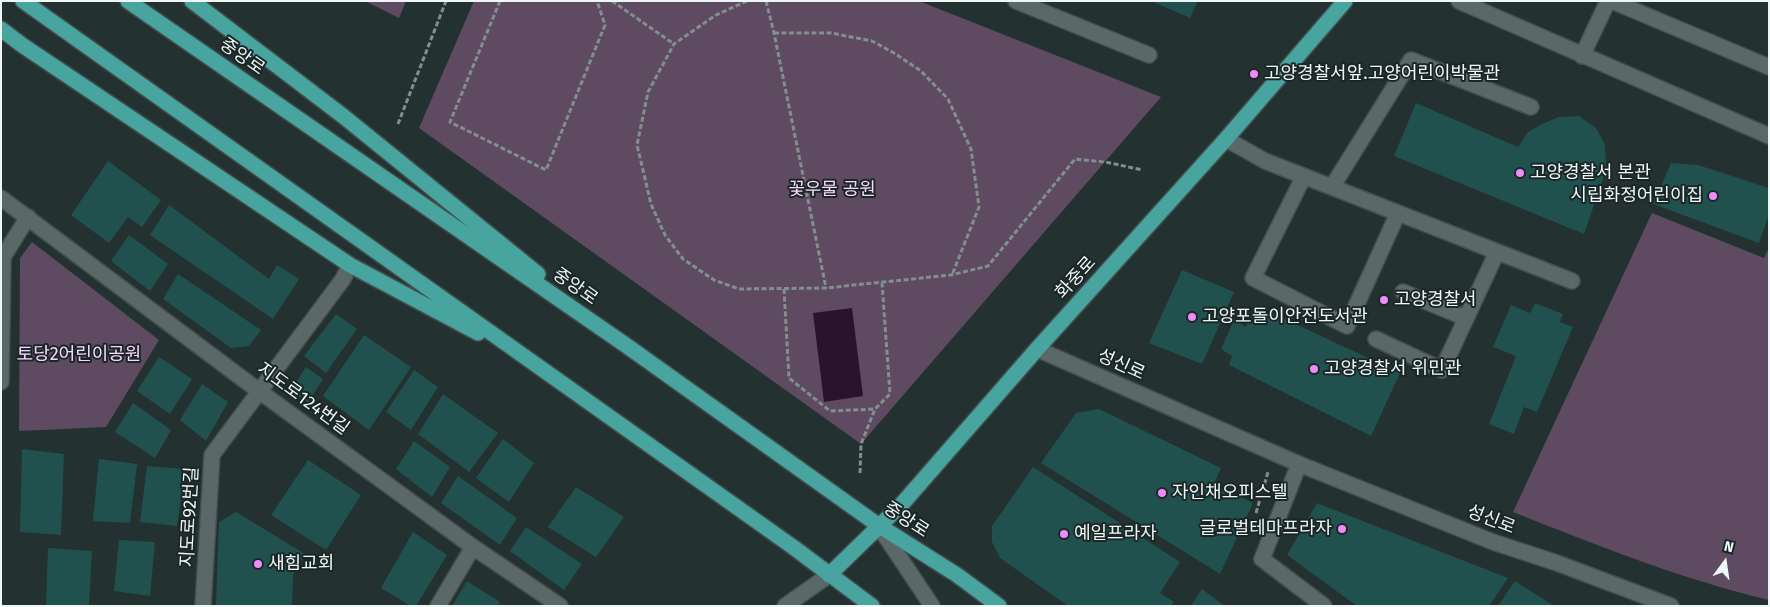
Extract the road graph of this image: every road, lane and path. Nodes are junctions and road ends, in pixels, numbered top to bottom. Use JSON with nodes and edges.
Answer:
{"nodes":[{"id":1,"x":24,"y":1,"type":"edge"},
{"id":2,"x":128,"y":1,"type":"edge"},
{"id":3,"x":192,"y":1,"type":"edge"},
{"id":4,"x":446,"y":1,"type":"edge"},
{"id":5,"x":500,"y":1,"type":"edge"},
{"id":6,"x":598,"y":1,"type":"edge"},
{"id":7,"x":612,"y":1,"type":"edge"},
{"id":8,"x":747,"y":1,"type":"edge"},
{"id":9,"x":766,"y":1,"type":"edge"},
{"id":10,"x":1016,"y":1,"type":"edge"},
{"id":11,"x":1345,"y":1,"type":"edge"},
{"id":12,"x":1459,"y":1,"type":"edge"},
{"id":13,"x":1608,"y":1,"type":"edge"},
{"id":14,"x":1612,"y":1,"type":"edge"},
{"id":15,"x":1,"y":29,"type":"edge"},
{"id":16,"x":774,"y":33,"type":"junction"},
{"id":17,"x":674,"y":44,"type":"junction"},
{"id":18,"x":1149,"y":55,"type":"dead end"},
{"id":19,"x":1582,"y":56,"type":"junction"},
{"id":20,"x":1769,"y":67,"type":"edge"},
{"id":21,"x":1531,"y":107,"type":"dead end"},
{"id":22,"x":398,"y":124,"type":"dead end"},
{"id":23,"x":1769,"y":136,"type":"edge"},
{"id":24,"x":1226,"y":139,"type":"junction"},
{"id":25,"x":1143,"y":170,"type":"dead end"},
{"id":26,"x":1304,"y":176,"type":"junction"},
{"id":27,"x":1332,"y":187,"type":"junction"},
{"id":28,"x":1,"y":198,"type":"edge"},
{"id":29,"x":1398,"y":213,"type":"junction"},
{"id":30,"x":28,"y":218,"type":"junction"},
{"id":31,"x":1497,"y":252,"type":"junction"},
{"id":32,"x":350,"y":266,"type":"junction"},
{"id":33,"x":951,"y":275,"type":"junction"},
{"id":34,"x":1572,"y":281,"type":"dead end"},
{"id":35,"x":882,"y":283,"type":"junction"},
{"id":36,"x":826,"y":288,"type":"junction"},
{"id":37,"x":784,"y":289,"type":"junction"},
{"id":38,"x":1403,"y":292,"type":"dead end"},
{"id":39,"x":1466,"y":318,"type":"junction"},
{"id":40,"x":1376,"y":339,"type":"dead end"},
{"id":41,"x":627,"y":346,"type":"junction"},
{"id":42,"x":1037,"y":350,"type":"junction"},
{"id":43,"x":532,"y":362,"type":"junction"},
{"id":44,"x":1,"y":382,"type":"edge"},
{"id":45,"x":259,"y":391,"type":"junction"},
{"id":46,"x":875,"y":409,"type":"junction"},
{"id":47,"x":1299,"y":464,"type":"junction"},
{"id":48,"x":860,"y":473,"type":"dead end"},
{"id":49,"x":878,"y":525,"type":"junction"},
{"id":50,"x":473,"y":547,"type":"junction"},
{"id":51,"x":829,"y":575,"type":"junction"},
{"id":52,"x":203,"y":606,"type":"edge"},
{"id":53,"x":438,"y":606,"type":"edge"},
{"id":54,"x":560,"y":606,"type":"edge"},
{"id":55,"x":785,"y":606,"type":"edge"},
{"id":56,"x":872,"y":606,"type":"edge"},
{"id":57,"x":932,"y":606,"type":"edge"},
{"id":58,"x":999,"y":606,"type":"edge"},
{"id":59,"x":1324,"y":606,"type":"edge"},
{"id":60,"x":1671,"y":606,"type":"edge"}],
"edges":[{"from":1,"to":43,"type":"main road"},
{"from":2,"to":41,"type":"main road","name":"중앙로"},
{"from":3,"to":41,"type":"main road"},
{"from":4,"to":22,"type":"path"},
{"from":5,"to":6,"type":"path"},
{"from":7,"to":17,"type":"path"},
{"from":8,"to":17,"type":"path"},
{"from":9,"to":16,"type":"path"},
{"from":10,"to":18,"type":"street"},
{"from":11,"to":24,"type":"main road","name":"화중로"},
{"from":12,"to":19,"type":"street"},
{"from":13,"to":19,"type":"street"},
{"from":14,"to":20,"type":"street"},
{"from":15,"to":32,"type":"main road"},
{"from":16,"to":33,"type":"path"},
{"from":16,"to":36,"type":"path"},
{"from":17,"to":37,"type":"path"},
{"from":19,"to":23,"type":"street"},
{"from":21,"to":27,"type":"street"},
{"from":24,"to":26,"type":"street"},
{"from":24,"to":42,"type":"main road","name":"화중로"},
{"from":25,"to":33,"type":"path"},
{"from":26,"to":27,"type":"street"},
{"from":26,"to":29,"type":"street"},
{"from":27,"to":29,"type":"street"},
{"from":28,"to":30,"type":"street","name":"지도로124번길"},
{"from":29,"to":31,"type":"street"},
{"from":30,"to":44,"type":"street"},
{"from":30,"to":45,"type":"street","name":"지도로124번길"},
{"from":31,"to":34,"type":"street"},
{"from":31,"to":39,"type":"street"},
{"from":32,"to":43,"type":"main road"},
{"from":32,"to":45,"type":"street","name":"지도로92번길"},
{"from":33,"to":35,"type":"path"},
{"from":35,"to":36,"type":"path"},
{"from":35,"to":46,"type":"path"},
{"from":36,"to":37,"type":"path"},
{"from":37,"to":46,"type":"path"},
{"from":38,"to":39,"type":"street"},
{"from":39,"to":40,"type":"street"},
{"from":41,"to":49,"type":"main road","name":"중앙로"},
{"from":42,"to":47,"type":"street","name":"성신로"},
{"from":42,"to":49,"type":"main road","name":"화중로"},
{"from":43,"to":51,"type":"main road"},
{"from":45,"to":50,"type":"street","name":"지도로124번길"},
{"from":45,"to":52,"type":"street","name":"지도로92번길"},
{"from":46,"to":48,"type":"path"},
{"from":47,"to":59,"type":"street"},
{"from":47,"to":60,"type":"street","name":"성신로"},
{"from":49,"to":51,"type":"main road","name":"화중로"},
{"from":49,"to":57,"type":"street"},
{"from":49,"to":58,"type":"main road","name":"중앙로"},
{"from":50,"to":53,"type":"street"},
{"from":50,"to":54,"type":"street","name":"지도로124번길"},
{"from":51,"to":55,"type":"street"},
{"from":51,"to":56,"type":"main road"}]}
